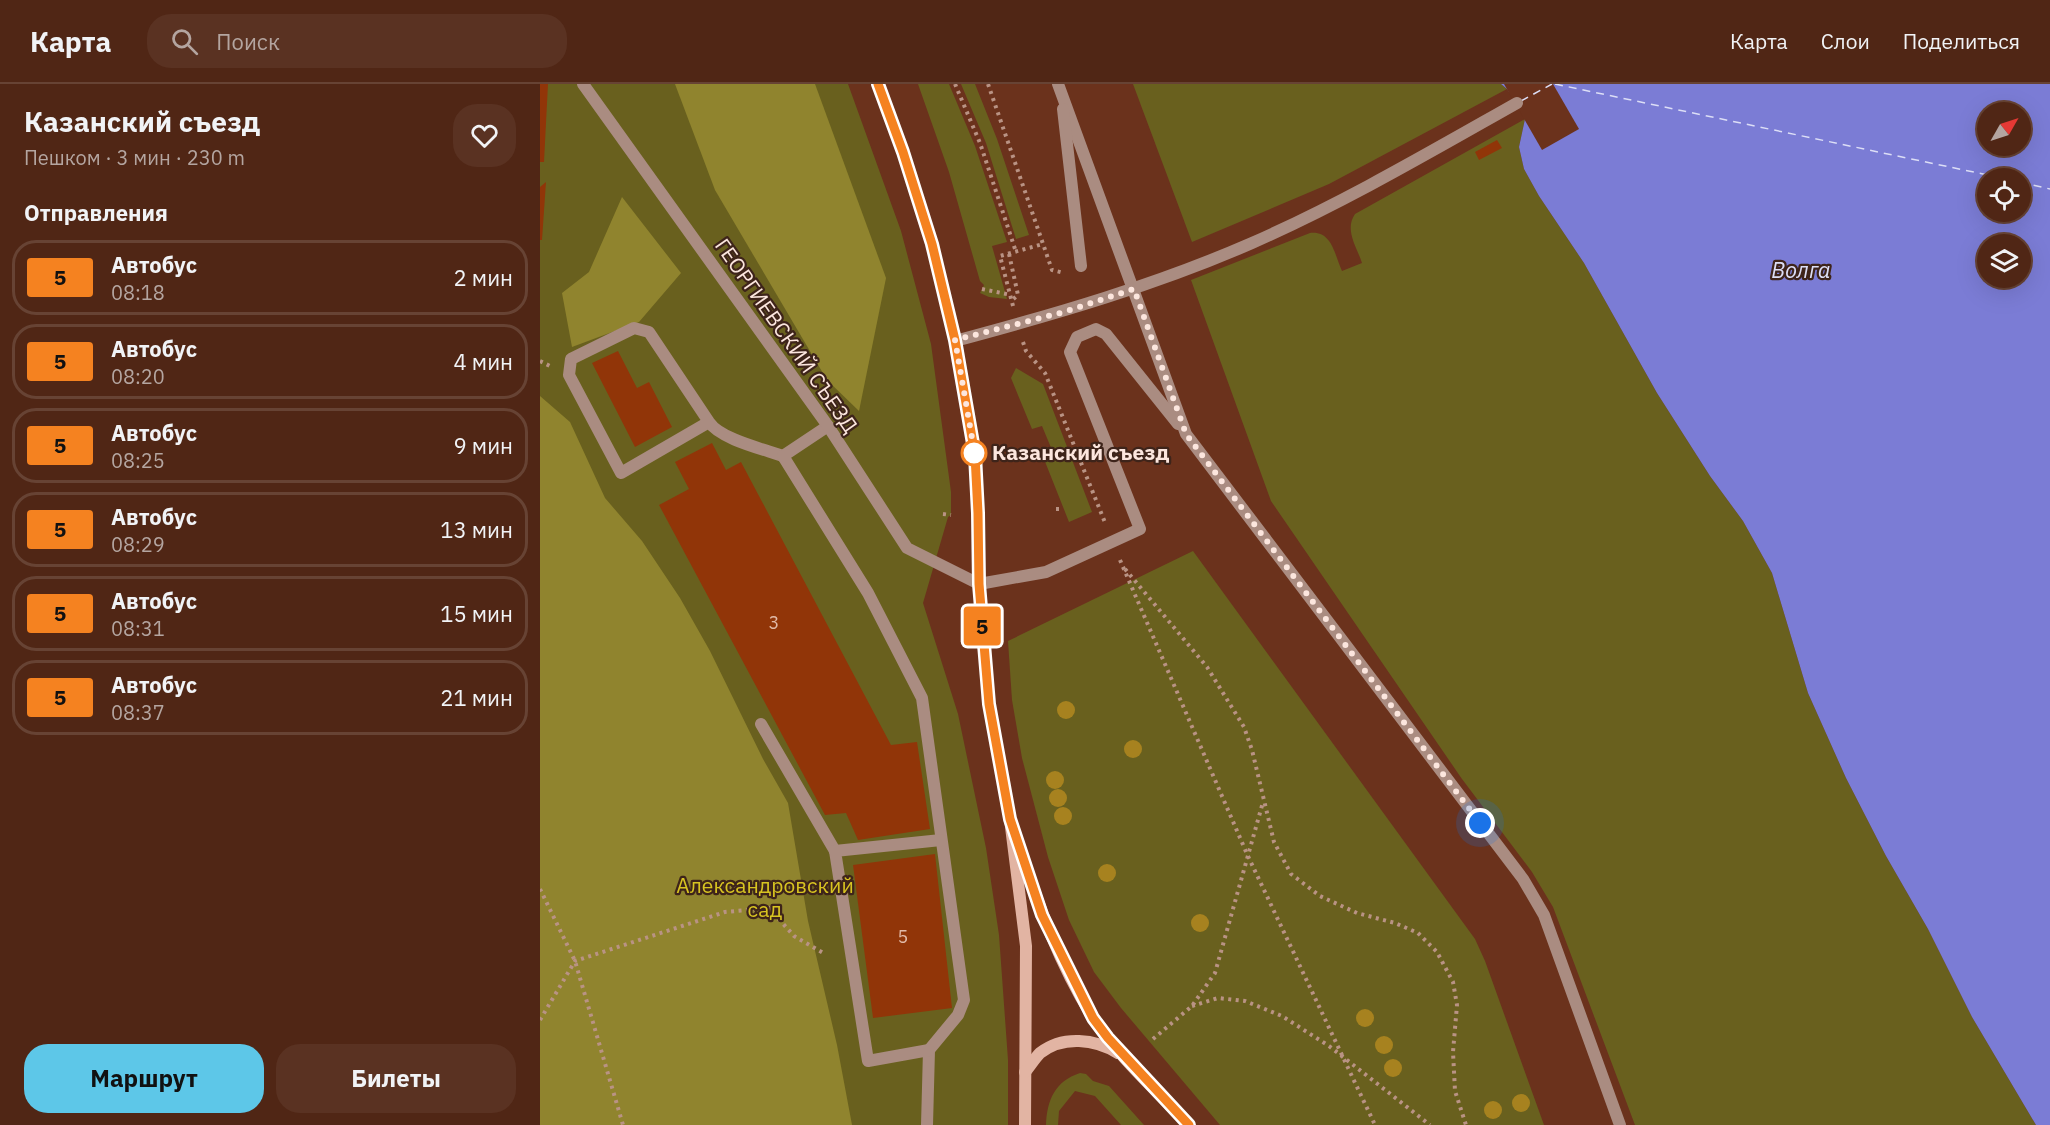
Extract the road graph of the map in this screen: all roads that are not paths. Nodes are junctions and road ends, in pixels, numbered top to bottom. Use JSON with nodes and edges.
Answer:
{"nodes":[{"id":1,"x":583,"y":84,"type":"edge"},
{"id":2,"x":878,"y":84,"type":"edge"},
{"id":3,"x":1059,"y":87,"type":"edge"},
{"id":4,"x":1517,"y":103,"type":"dead end"},
{"id":5,"x":1081,"y":266,"type":"dead end"},
{"id":6,"x":1134,"y":289,"type":"junction"},
{"id":7,"x":955,"y":340,"type":"junction"},
{"id":8,"x":709,"y":422,"type":"junction"},
{"id":9,"x":828,"y":426,"type":"junction"},
{"id":10,"x":1186,"y":434,"type":"junction"},
{"id":11,"x":783,"y":456,"type":"junction"},
{"id":12,"x":979,"y":584,"type":"junction"},
{"id":13,"x":761,"y":723,"type":"dead end"},
{"id":14,"x":1010,"y":819,"type":"junction"},
{"id":15,"x":941,"y":840,"type":"junction"},
{"id":16,"x":835,"y":851,"type":"junction"},
{"id":17,"x":929,"y":1050,"type":"junction"},
{"id":18,"x":1128,"y":1060,"type":"junction"},
{"id":19,"x":1025,"y":1072,"type":"junction"},
{"id":20,"x":927,"y":1125,"type":"edge"},
{"id":21,"x":1024,"y":1125,"type":"edge"},
{"id":22,"x":1189,"y":1125,"type":"edge"},
{"id":23,"x":1620,"y":1125,"type":"edge"}],
"edges":[{"from":1,"to":9,"type":"street","name":"ГЕОРГИЕВСКИЙ СЪЕЗД"},
{"from":2,"to":7,"type":"main road"},
{"from":3,"to":5,"type":"street"},
{"from":3,"to":6,"type":"street"},
{"from":4,"to":6,"type":"street"},
{"from":6,"to":7,"type":"street"},
{"from":6,"to":10,"type":"street"},
{"from":7,"to":12,"type":"main road"},
{"from":8,"to":8,"type":"street"},
{"from":8,"to":11,"type":"street"},
{"from":9,"to":11,"type":"street"},
{"from":9,"to":12,"type":"street","name":"ГЕОРГИЕВСКИЙ СЪЕЗД"},
{"from":10,"to":12,"type":"street"},
{"from":10,"to":23,"type":"street"},
{"from":11,"to":15,"type":"street"},
{"from":12,"to":14,"type":"main road"},
{"from":13,"to":16,"type":"street"},
{"from":14,"to":18,"type":"main road"},
{"from":14,"to":19,"type":"main road"},
{"from":15,"to":16,"type":"street"},
{"from":15,"to":17,"type":"street"},
{"from":16,"to":17,"type":"street"},
{"from":17,"to":20,"type":"street"},
{"from":18,"to":19,"type":"main road"},
{"from":18,"to":22,"type":"main road"},
{"from":19,"to":21,"type":"main road"}]}
